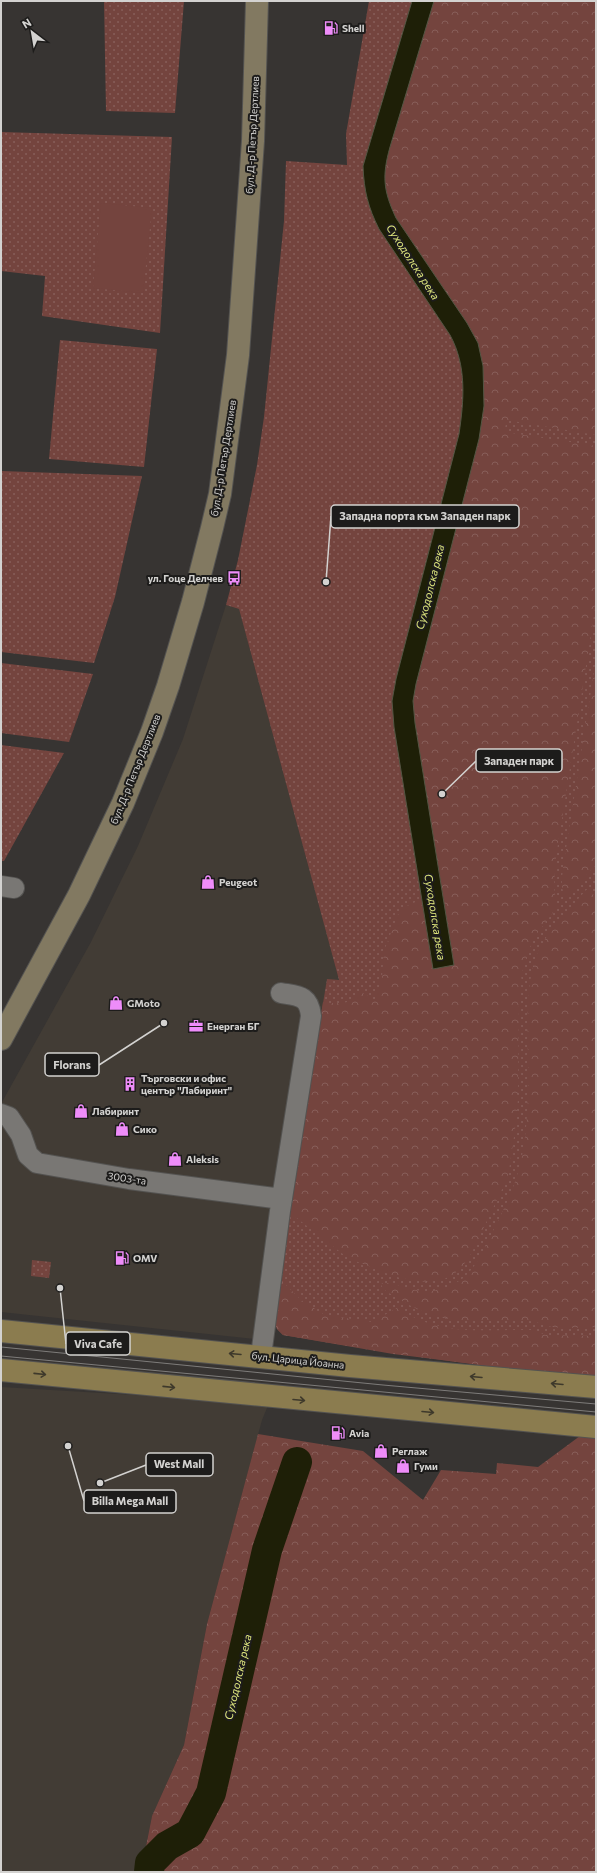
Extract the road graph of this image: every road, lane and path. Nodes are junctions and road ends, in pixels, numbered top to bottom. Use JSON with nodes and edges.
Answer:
{"nodes":[{"id":1,"x":257,"y":1,"type":"edge"},
{"id":2,"x":281,"y":993,"type":"dead end"},
{"id":3,"x":1,"y":1039,"type":"edge"},
{"id":4,"x":1,"y":1114,"type":"edge"},
{"id":5,"x":282,"y":1199,"type":"junction"},
{"id":6,"x":1,"y":1331,"type":"edge"},
{"id":7,"x":261,"y":1356,"type":"junction"},
{"id":8,"x":1,"y":1370,"type":"edge"},
{"id":9,"x":596,"y":1387,"type":"edge"},
{"id":10,"x":596,"y":1427,"type":"edge"}],
"edges":[{"from":1,"to":3,"type":"main road","name":"бул. Д-р Петър Дертлиев"},
{"from":2,"to":5,"type":"street"},
{"from":4,"to":5,"type":"street","name":"3003-та"},
{"from":5,"to":7,"type":"street"},
{"from":7,"to":6,"type":"main road","name":"бул. Царица Йоанна","one_way":true},
{"from":9,"to":7,"type":"main road","name":"бул. Царица Йоанна","one_way":true},
{"from":8,"to":10,"type":"main road","one_way":true}]}
